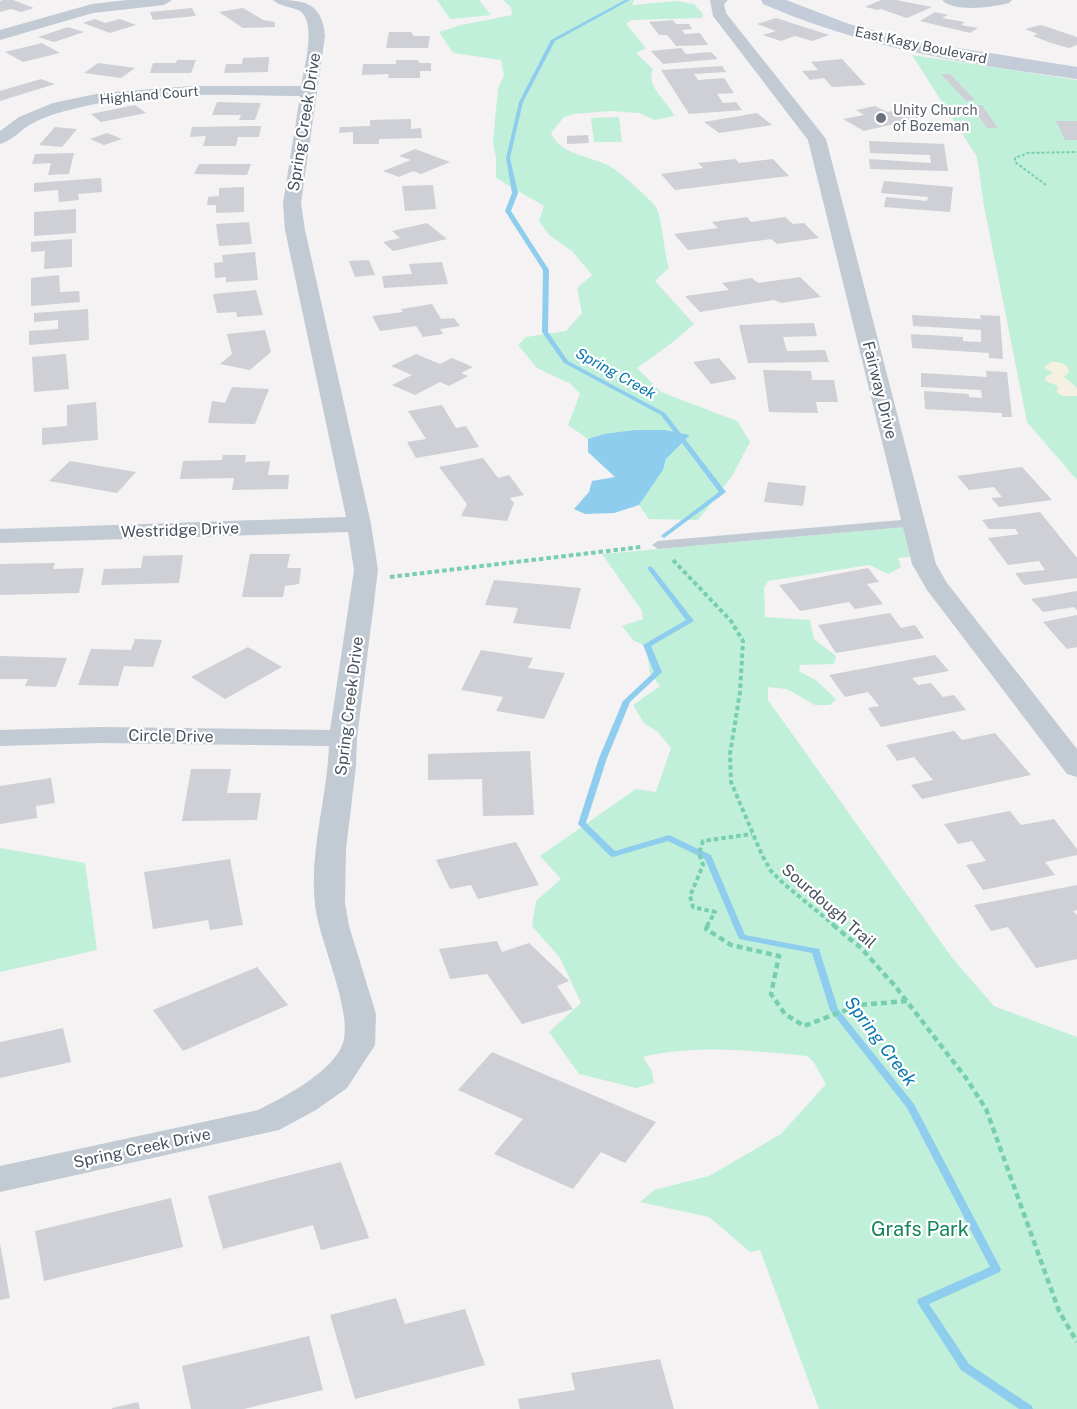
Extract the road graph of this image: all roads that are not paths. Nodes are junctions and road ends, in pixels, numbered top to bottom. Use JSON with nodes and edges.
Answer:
{"nodes":[{"id":1,"x":281,"y":0,"type":"edge"},
{"id":2,"x":720,"y":0,"type":"edge"},
{"id":3,"x":770,"y":0,"type":"edge"},
{"id":4,"x":807,"y":0,"type":"edge"},
{"id":5,"x":950,"y":0,"type":"edge"},
{"id":6,"x":1004,"y":0,"type":"edge"},
{"id":7,"x":153,"y":1,"type":"edge"},
{"id":8,"x":0,"y":35,"type":"edge"},
{"id":9,"x":1077,"y":64,"type":"edge"},
{"id":10,"x":1077,"y":73,"type":"edge"},
{"id":11,"x":308,"y":91,"type":"junction"},
{"id":12,"x":0,"y":139,"type":"edge"},
{"id":13,"x":913,"y":523,"type":"junction"},
{"id":14,"x":359,"y":524,"type":"junction"},
{"id":15,"x":0,"y":536,"type":"edge"},
{"id":16,"x":658,"y":545,"type":"road end"},
{"id":17,"x":0,"y":738,"type":"edge"},
{"id":18,"x":343,"y":738,"type":"junction"},
{"id":19,"x":1077,"y":768,"type":"edge"},
{"id":20,"x":0,"y":1179,"type":"edge"}],
"edges":[{"from":1,"to":11,"type":"street","name":"Spring Creek Drive"},
{"from":2,"to":13,"type":"street","name":"Fairway Drive"},
{"from":3,"to":10,"type":"main road","name":"East Kagy Boulevard"},
{"from":4,"to":9,"type":"main road","name":"East Kagy Boulevard"},
{"from":5,"to":6,"type":"street"},
{"from":7,"to":8,"type":"street"},
{"from":11,"to":12,"type":"street","name":"Highland Court"},
{"from":11,"to":14,"type":"street","name":"Spring Creek Drive"},
{"from":13,"to":16,"type":"lane"},
{"from":13,"to":19,"type":"street","name":"Fairway Drive"},
{"from":14,"to":15,"type":"street","name":"Westridge Drive"},
{"from":14,"to":18,"type":"street","name":"Spring Creek Drive"},
{"from":17,"to":18,"type":"street","name":"Circle Drive"},
{"from":18,"to":20,"type":"street","name":"Spring Creek Drive"}]}
